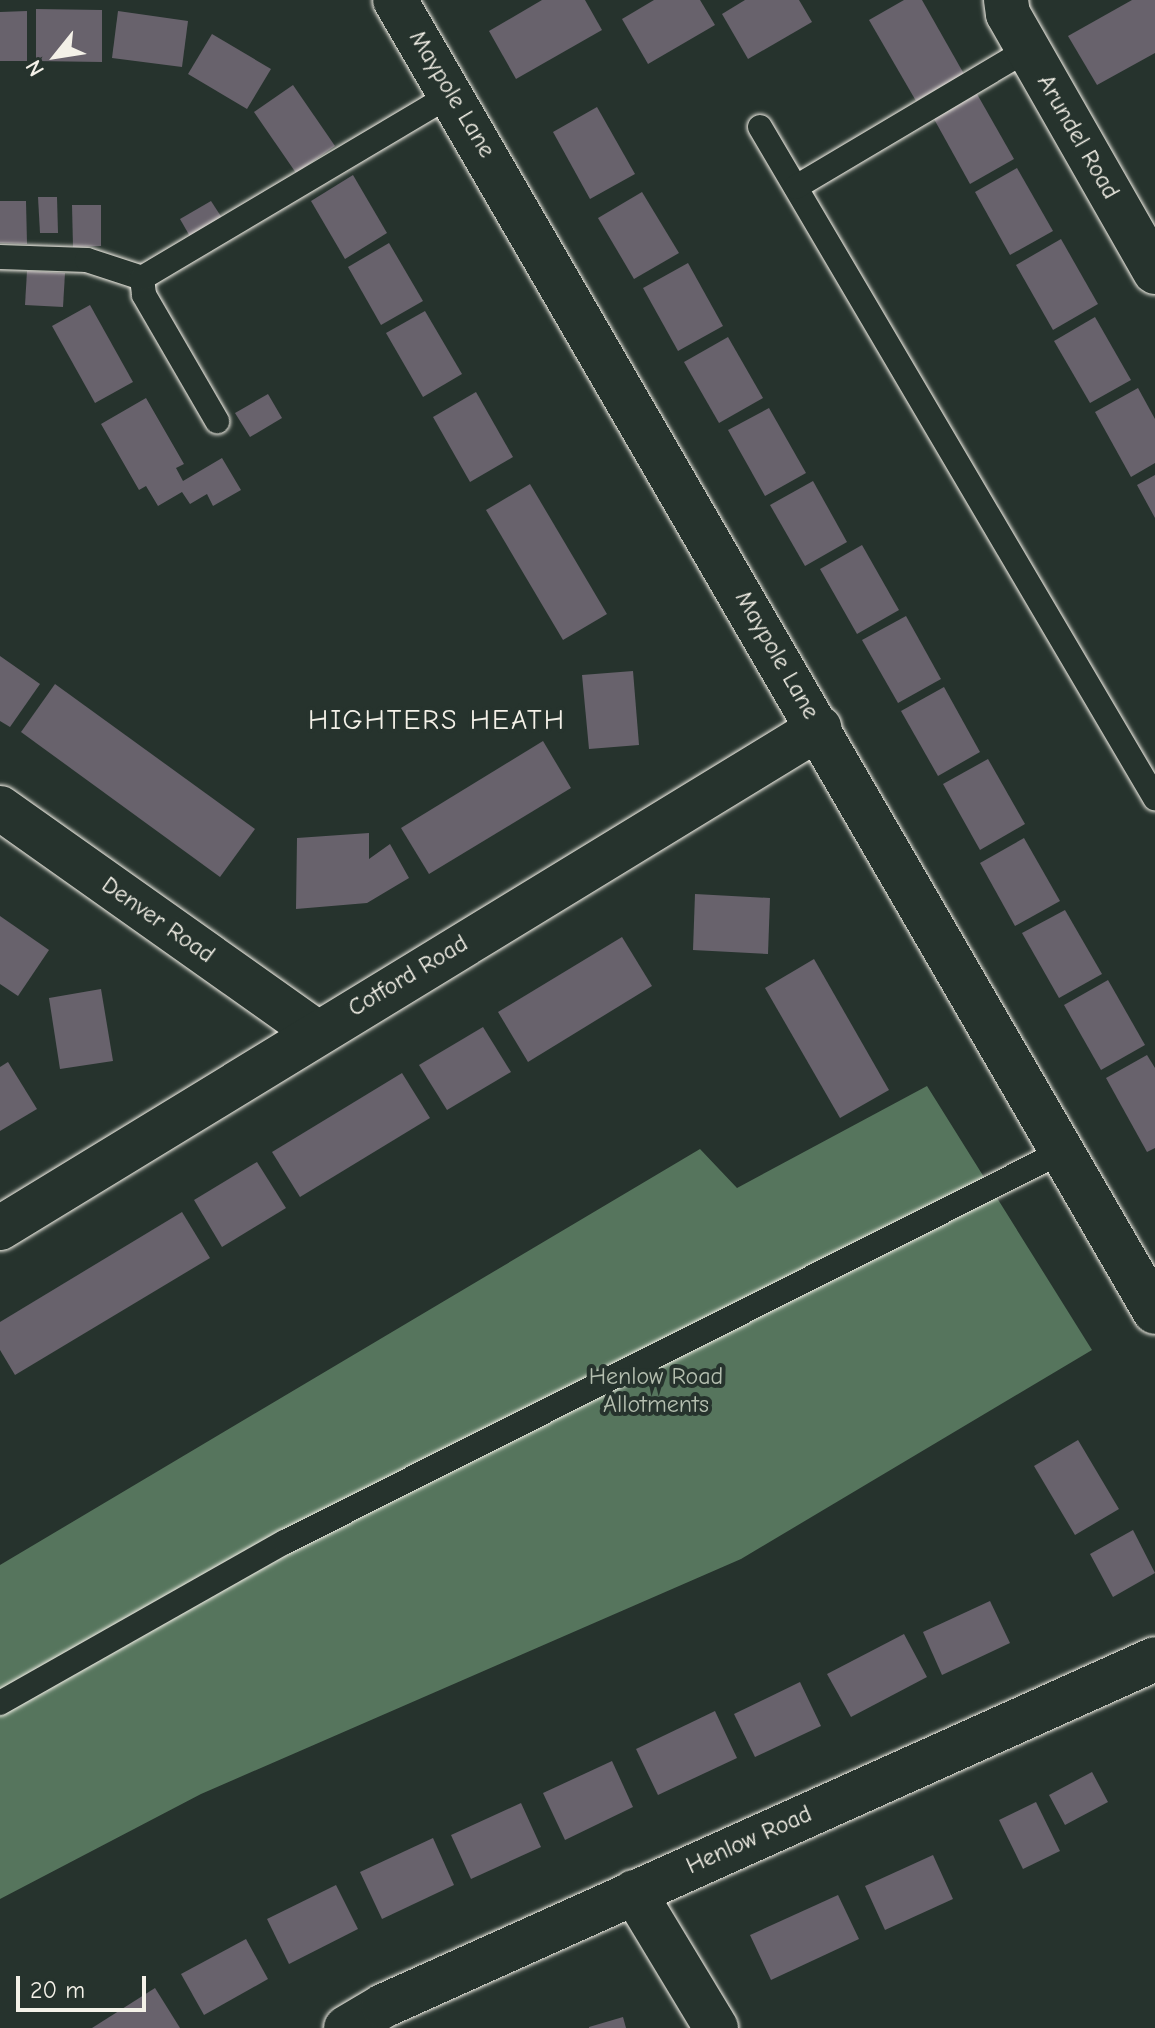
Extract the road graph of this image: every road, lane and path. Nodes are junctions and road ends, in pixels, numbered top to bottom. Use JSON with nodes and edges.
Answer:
{"nodes":[{"id":1,"x":1006,"y":0,"type":"edge"},
{"id":2,"x":405,"y":7,"type":"edge"},
{"id":3,"x":1028,"y":49,"type":"junction"},
{"id":4,"x":453,"y":93,"type":"junction"},
{"id":5,"x":760,"y":127,"type":"dead end"},
{"id":6,"x":796,"y":187,"type":"junction"},
{"id":7,"x":0,"y":257,"type":"edge"},
{"id":8,"x":1155,"y":272,"type":"edge"},
{"id":9,"x":142,"y":278,"type":"junction"},
{"id":10,"x":217,"y":421,"type":"dead end"},
{"id":11,"x":819,"y":728,"type":"junction"},
{"id":12,"x":1155,"y":798,"type":"edge"},
{"id":13,"x":0,"y":808,"type":"edge"},
{"id":14,"x":316,"y":1032,"type":"junction"},
{"id":15,"x":1059,"y":1153,"type":"junction"},
{"id":16,"x":0,"y":1228,"type":"edge"},
{"id":17,"x":1155,"y":1312,"type":"edge"},
{"id":18,"x":1155,"y":1659,"type":"edge"},
{"id":19,"x":0,"y":1703,"type":"edge"},
{"id":20,"x":634,"y":1892,"type":"junction"},
{"id":21,"x":346,"y":2028,"type":"edge"},
{"id":22,"x":716,"y":2028,"type":"edge"}],
"edges":[{"from":1,"to":3,"type":"street","name":"Arundel Road"},
{"from":2,"to":4,"type":"street","name":"Maypole Lane"},
{"from":3,"to":6,"type":"lane"},
{"from":3,"to":8,"type":"street","name":"Arundel Road"},
{"from":4,"to":9,"type":"lane"},
{"from":4,"to":11,"type":"street","name":"Maypole Lane"},
{"from":5,"to":6,"type":"lane"},
{"from":6,"to":12,"type":"lane"},
{"from":7,"to":9,"type":"lane"},
{"from":9,"to":10,"type":"lane"},
{"from":11,"to":14,"type":"street","name":"Cotford Road"},
{"from":11,"to":15,"type":"street","name":"Maypole Lane"},
{"from":13,"to":14,"type":"street","name":"Denver Road"},
{"from":14,"to":16,"type":"street","name":"Cotford Road"},
{"from":15,"to":17,"type":"street","name":"Maypole Lane"},
{"from":15,"to":19,"type":"lane"},
{"from":18,"to":20,"type":"street","name":"Henlow Road"},
{"from":20,"to":21,"type":"street","name":"Henlow Road"},
{"from":20,"to":22,"type":"street"}]}
